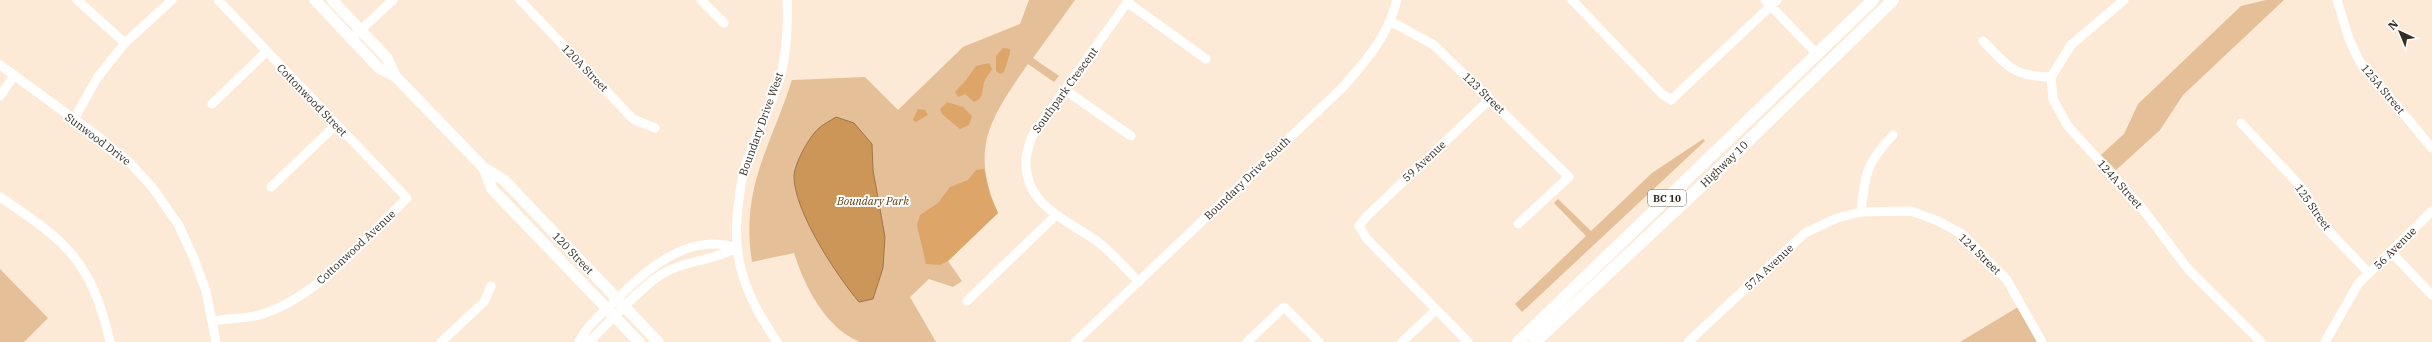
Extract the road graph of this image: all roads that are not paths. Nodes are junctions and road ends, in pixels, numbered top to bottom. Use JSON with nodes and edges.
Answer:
{"nodes":[{"id":1,"x":77,"y":0,"type":"edge"},
{"id":2,"x":172,"y":0,"type":"edge"},
{"id":3,"x":218,"y":0,"type":"edge"},
{"id":4,"x":315,"y":0,"type":"edge"},
{"id":5,"x":332,"y":0,"type":"edge"},
{"id":6,"x":393,"y":0,"type":"edge"},
{"id":7,"x":520,"y":0,"type":"edge"},
{"id":8,"x":701,"y":0,"type":"edge"},
{"id":9,"x":787,"y":0,"type":"edge"},
{"id":10,"x":1397,"y":0,"type":"edge"},
{"id":11,"x":1572,"y":0,"type":"edge"},
{"id":12,"x":1873,"y":0,"type":"edge"},
{"id":13,"x":1893,"y":0,"type":"edge"},
{"id":14,"x":2124,"y":0,"type":"edge"},
{"id":15,"x":2337,"y":0,"type":"edge"},
{"id":16,"x":1128,"y":1,"type":"edge"},
{"id":17,"x":1771,"y":2,"type":"edge"},
{"id":18,"x":1390,"y":21,"type":"junction"},
{"id":19,"x":724,"y":22,"type":"dead end"},
{"id":20,"x":361,"y":30,"type":"junction"},
{"id":21,"x":352,"y":38,"type":"junction"},
{"id":22,"x":1983,"y":41,"type":"dead end"},
{"id":23,"x":125,"y":43,"type":"junction"},
{"id":24,"x":266,"y":52,"type":"junction"},
{"id":25,"x":1816,"y":53,"type":"junction"},
{"id":26,"x":1206,"y":59,"type":"dead end"},
{"id":27,"x":0,"y":66,"type":"edge"},
{"id":28,"x":395,"y":76,"type":"junction"},
{"id":29,"x":13,"y":77,"type":"junction"},
{"id":30,"x":2051,"y":77,"type":"junction"},
{"id":31,"x":1065,"y":90,"type":"junction"},
{"id":32,"x":0,"y":96,"type":"edge"},
{"id":33,"x":1490,"y":99,"type":"junction"},
{"id":34,"x":212,"y":104,"type":"dead end"},
{"id":35,"x":73,"y":121,"type":"junction"},
{"id":36,"x":2241,"y":123,"type":"dead end"},
{"id":37,"x":336,"y":125,"type":"junction"},
{"id":38,"x":655,"y":128,"type":"dead end"},
{"id":39,"x":1893,"y":135,"type":"dead end"},
{"id":40,"x":1131,"y":136,"type":"dead end"},
{"id":41,"x":2432,"y":148,"type":"edge"},
{"id":42,"x":484,"y":168,"type":"junction"},
{"id":43,"x":1712,"y":176,"type":"junction"},
{"id":44,"x":271,"y":187,"type":"dead end"},
{"id":45,"x":0,"y":197,"type":"edge"},
{"id":46,"x":407,"y":198,"type":"joint"},
{"id":47,"x":2432,"y":211,"type":"edge"},
{"id":48,"x":1861,"y":212,"type":"junction"},
{"id":49,"x":1055,"y":216,"type":"junction"},
{"id":50,"x":1518,"y":224,"type":"dead end"},
{"id":51,"x":736,"y":248,"type":"junction"},
{"id":52,"x":2391,"y":252,"type":"junction"},
{"id":53,"x":2369,"y":273,"type":"junction"},
{"id":54,"x":1139,"y":282,"type":"junction"},
{"id":55,"x":491,"y":286,"type":"dead end"},
{"id":56,"x":2432,"y":295,"type":"edge"},
{"id":57,"x":617,"y":298,"type":"junction"},
{"id":58,"x":967,"y":301,"type":"dead end"},
{"id":59,"x":625,"y":307,"type":"junction"},
{"id":60,"x":607,"y":308,"type":"junction"},
{"id":61,"x":1436,"y":310,"type":"junction"},
{"id":62,"x":615,"y":317,"type":"junction"},
{"id":63,"x":212,"y":321,"type":"junction"},
{"id":64,"x":110,"y":342,"type":"edge"},
{"id":65,"x":216,"y":342,"type":"edge"},
{"id":66,"x":441,"y":342,"type":"edge"},
{"id":67,"x":579,"y":342,"type":"edge"},
{"id":68,"x":583,"y":342,"type":"edge"},
{"id":69,"x":639,"y":342,"type":"edge"},
{"id":70,"x":658,"y":342,"type":"edge"},
{"id":71,"x":777,"y":342,"type":"edge"},
{"id":72,"x":1076,"y":342,"type":"edge"},
{"id":73,"x":1247,"y":342,"type":"edge"},
{"id":74,"x":1319,"y":342,"type":"edge"},
{"id":75,"x":1402,"y":342,"type":"edge"},
{"id":76,"x":1468,"y":342,"type":"edge"},
{"id":77,"x":1518,"y":342,"type":"edge"},
{"id":78,"x":1535,"y":342,"type":"edge"},
{"id":79,"x":1688,"y":342,"type":"edge"},
{"id":80,"x":2042,"y":342,"type":"edge"},
{"id":81,"x":2261,"y":342,"type":"edge"},
{"id":82,"x":2325,"y":342,"type":"edge"}],
"edges":[{"from":1,"to":23,"type":"street"},
{"from":2,"to":23,"type":"street"},
{"from":3,"to":24,"type":"street","name":"Cottonwood Street"},
{"from":4,"to":21,"type":"main road","name":"120 Street"},
{"from":5,"to":20,"type":"main road","name":"120 Street"},
{"from":6,"to":20,"type":"street"},
{"from":7,"to":38,"type":"street","name":"120A Street"},
{"from":8,"to":19,"type":"street"},
{"from":9,"to":51,"type":"street","name":"Boundary Drive West"},
{"from":10,"to":18,"type":"street","name":"Boundary Drive South"},
{"from":11,"to":17,"type":"street"},
{"from":12,"to":25,"type":"highway","name":"Highway 10","number":"BC 10"},
{"from":13,"to":43,"type":"highway","name":"Highway 10","number":"BC 10"},
{"from":14,"to":30,"type":"street"},
{"from":15,"to":41,"type":"street","name":"125A Street"},
{"from":16,"to":26,"type":"street"},
{"from":16,"to":31,"type":"street","name":"Southpark Crescent"},
{"from":17,"to":25,"type":"street"},
{"from":18,"to":33,"type":"street","name":"123 Street"},
{"from":18,"to":54,"type":"street","name":"Boundary Drive South"},
{"from":20,"to":21,"type":"street"},
{"from":20,"to":28,"type":"main road","name":"120 Street"},
{"from":21,"to":28,"type":"main road","name":"120 Street"},
{"from":22,"to":30,"type":"street"},
{"from":23,"to":35,"type":"street"},
{"from":24,"to":34,"type":"street"},
{"from":24,"to":37,"type":"street","name":"Cottonwood Street"},
{"from":25,"to":43,"type":"highway"},
{"from":25,"to":77,"type":"highway","name":"Highway 10","number":"BC 10"},
{"from":27,"to":29,"type":"street","name":"Sunwood Drive"},
{"from":28,"to":42,"type":"main road","name":"120 Street"},
{"from":29,"to":32,"type":"street"},
{"from":29,"to":35,"type":"street","name":"Sunwood Drive"},
{"from":30,"to":81,"type":"street","name":"124A Street"},
{"from":31,"to":40,"type":"street"},
{"from":31,"to":49,"type":"street","name":"Southpark Crescent"},
{"from":33,"to":50,"type":"street","name":"123 Street"},
{"from":33,"to":61,"type":"street","name":"59 Avenue"},
{"from":35,"to":63,"type":"street","name":"Sunwood Drive"},
{"from":36,"to":53,"type":"street","name":"125 Street"},
{"from":37,"to":44,"type":"street"},
{"from":37,"to":46,"type":"street","name":"Cottonwood Street"},
{"from":39,"to":48,"type":"street"},
{"from":42,"to":57,"type":"main road","name":"120 Street"},
{"from":42,"to":60,"type":"main road","name":"120 Street"},
{"from":43,"to":78,"type":"highway","name":"Highway 10","number":"BC 10"},
{"from":45,"to":64,"type":"street"},
{"from":46,"to":63,"type":"street","name":"Cottonwood Avenue"},
{"from":47,"to":52,"type":"street","name":"56 Avenue"},
{"from":48,"to":79,"type":"street","name":"57A Avenue"},
{"from":48,"to":80,"type":"street","name":"124 Street"},
{"from":49,"to":54,"type":"street","name":"Southpark Crescent"},
{"from":49,"to":58,"type":"street"},
{"from":51,"to":57,"type":"street"},
{"from":51,"to":59,"type":"street"},
{"from":51,"to":71,"type":"street"},
{"from":52,"to":53,"type":"street","name":"56 Avenue"},
{"from":52,"to":56,"type":"street"},
{"from":53,"to":82,"type":"street","name":"56 Avenue"},
{"from":54,"to":72,"type":"street","name":"Boundary Drive South"},
{"from":55,"to":66,"type":"street"},
{"from":57,"to":59,"type":"main road","name":"120 Street"},
{"from":57,"to":60,"type":"street"},
{"from":59,"to":62,"type":"street"},
{"from":59,"to":70,"type":"main road","name":"120 Street"},
{"from":60,"to":62,"type":"main road","name":"120 Street"},
{"from":60,"to":67,"type":"street"},
{"from":61,"to":75,"type":"street"},
{"from":61,"to":76,"type":"street"},
{"from":62,"to":68,"type":"street"},
{"from":62,"to":69,"type":"main road","name":"120 Street"},
{"from":63,"to":65,"type":"street","name":"Sunwood Drive"},
{"from":73,"to":74,"type":"street"}]}
